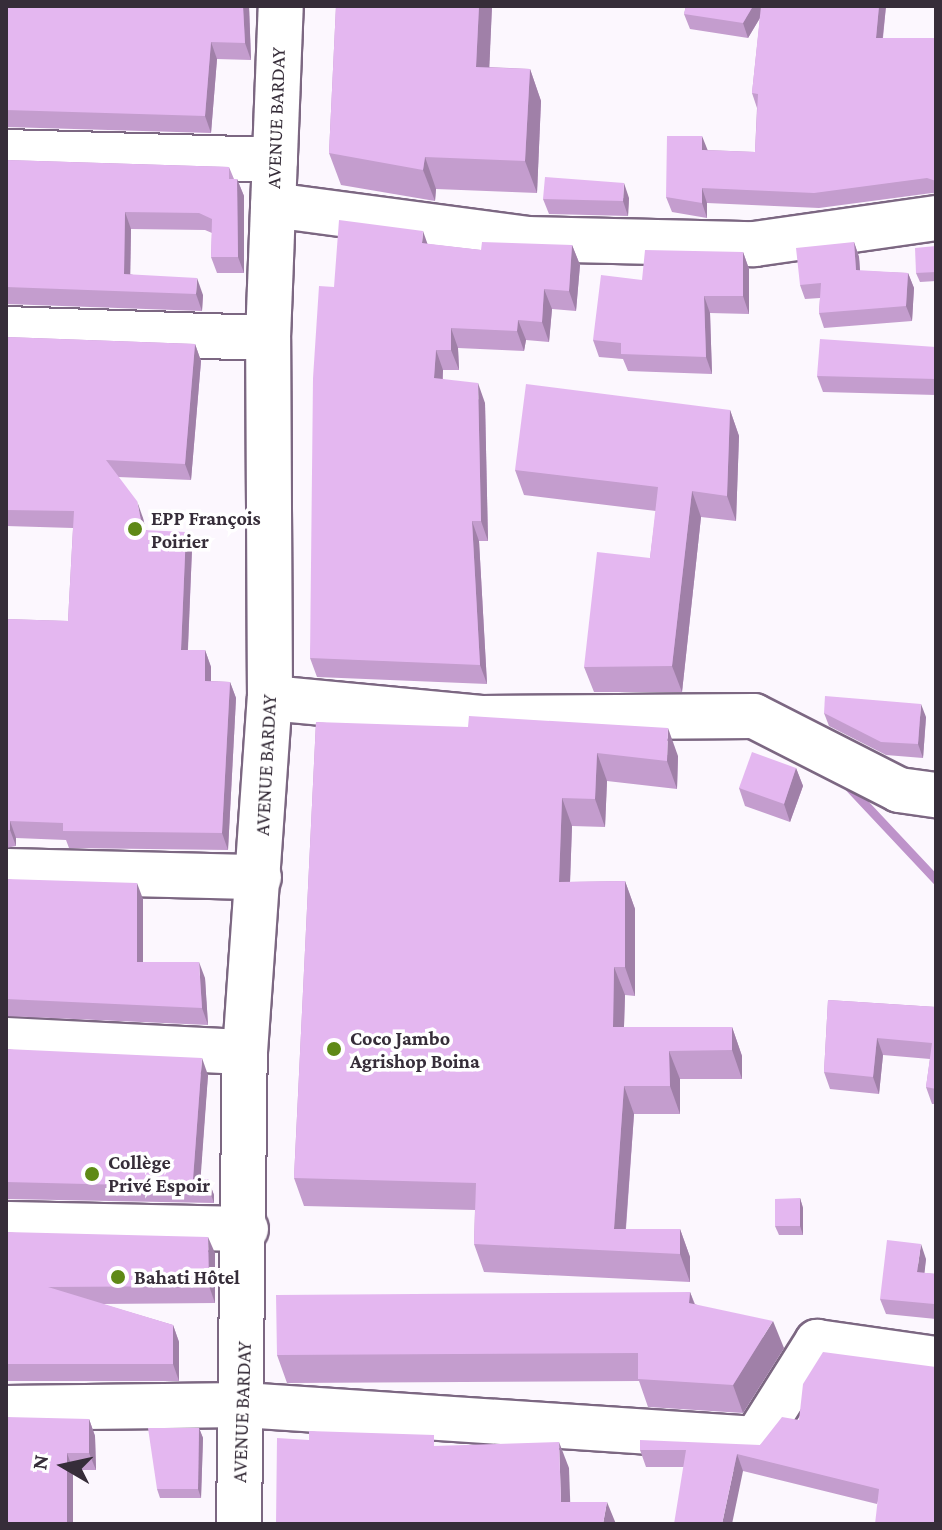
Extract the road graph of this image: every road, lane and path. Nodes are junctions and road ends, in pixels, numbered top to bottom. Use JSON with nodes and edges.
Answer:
{"nodes":[{"id":1,"x":281,"y":6,"type":"edge"},
{"id":2,"x":6,"y":152,"type":"edge"},
{"id":3,"x":275,"y":160,"type":"junction"},
{"id":4,"x":273,"y":205,"type":"junction"},
{"id":5,"x":936,"y":218,"type":"edge"},
{"id":6,"x":6,"y":329,"type":"edge"},
{"id":7,"x":268,"y":338,"type":"junction"},
{"id":8,"x":270,"y":698,"type":"junction"},
{"id":9,"x":936,"y":795,"type":"edge"},
{"id":10,"x":6,"y":871,"type":"edge"},
{"id":11,"x":259,"y":877,"type":"junction"},
{"id":12,"x":6,"y":1040,"type":"edge"},
{"id":13,"x":245,"y":1052,"type":"junction"},
{"id":14,"x":6,"y":1224,"type":"edge"},
{"id":15,"x":246,"y":1229,"type":"junction"},
{"id":16,"x":936,"y":1359,"type":"edge"},
{"id":17,"x":243,"y":1405,"type":"junction"},
{"id":18,"x":6,"y":1408,"type":"edge"},
{"id":19,"x":239,"y":1524,"type":"edge"}],
"edges":[{"from":1,"to":3,"type":"street","name":"AVENUE BARDAY"},
{"from":2,"to":3,"type":"street"},
{"from":3,"to":4,"type":"street","name":"AVENUE BARDAY"},
{"from":4,"to":5,"type":"street"},
{"from":4,"to":7,"type":"street","name":"AVENUE BARDAY"},
{"from":6,"to":7,"type":"street"},
{"from":7,"to":8,"type":"street","name":"AVENUE BARDAY"},
{"from":8,"to":9,"type":"street"},
{"from":8,"to":11,"type":"street","name":"AVENUE BARDAY"},
{"from":10,"to":11,"type":"street"},
{"from":11,"to":13,"type":"street","name":"AVENUE BARDAY"},
{"from":12,"to":13,"type":"street"},
{"from":13,"to":15,"type":"street","name":"AVENUE BARDAY"},
{"from":14,"to":15,"type":"street"},
{"from":15,"to":17,"type":"street","name":"AVENUE BARDAY"},
{"from":16,"to":17,"type":"street"},
{"from":17,"to":18,"type":"street"},
{"from":17,"to":19,"type":"street","name":"AVENUE BARDAY"}]}
